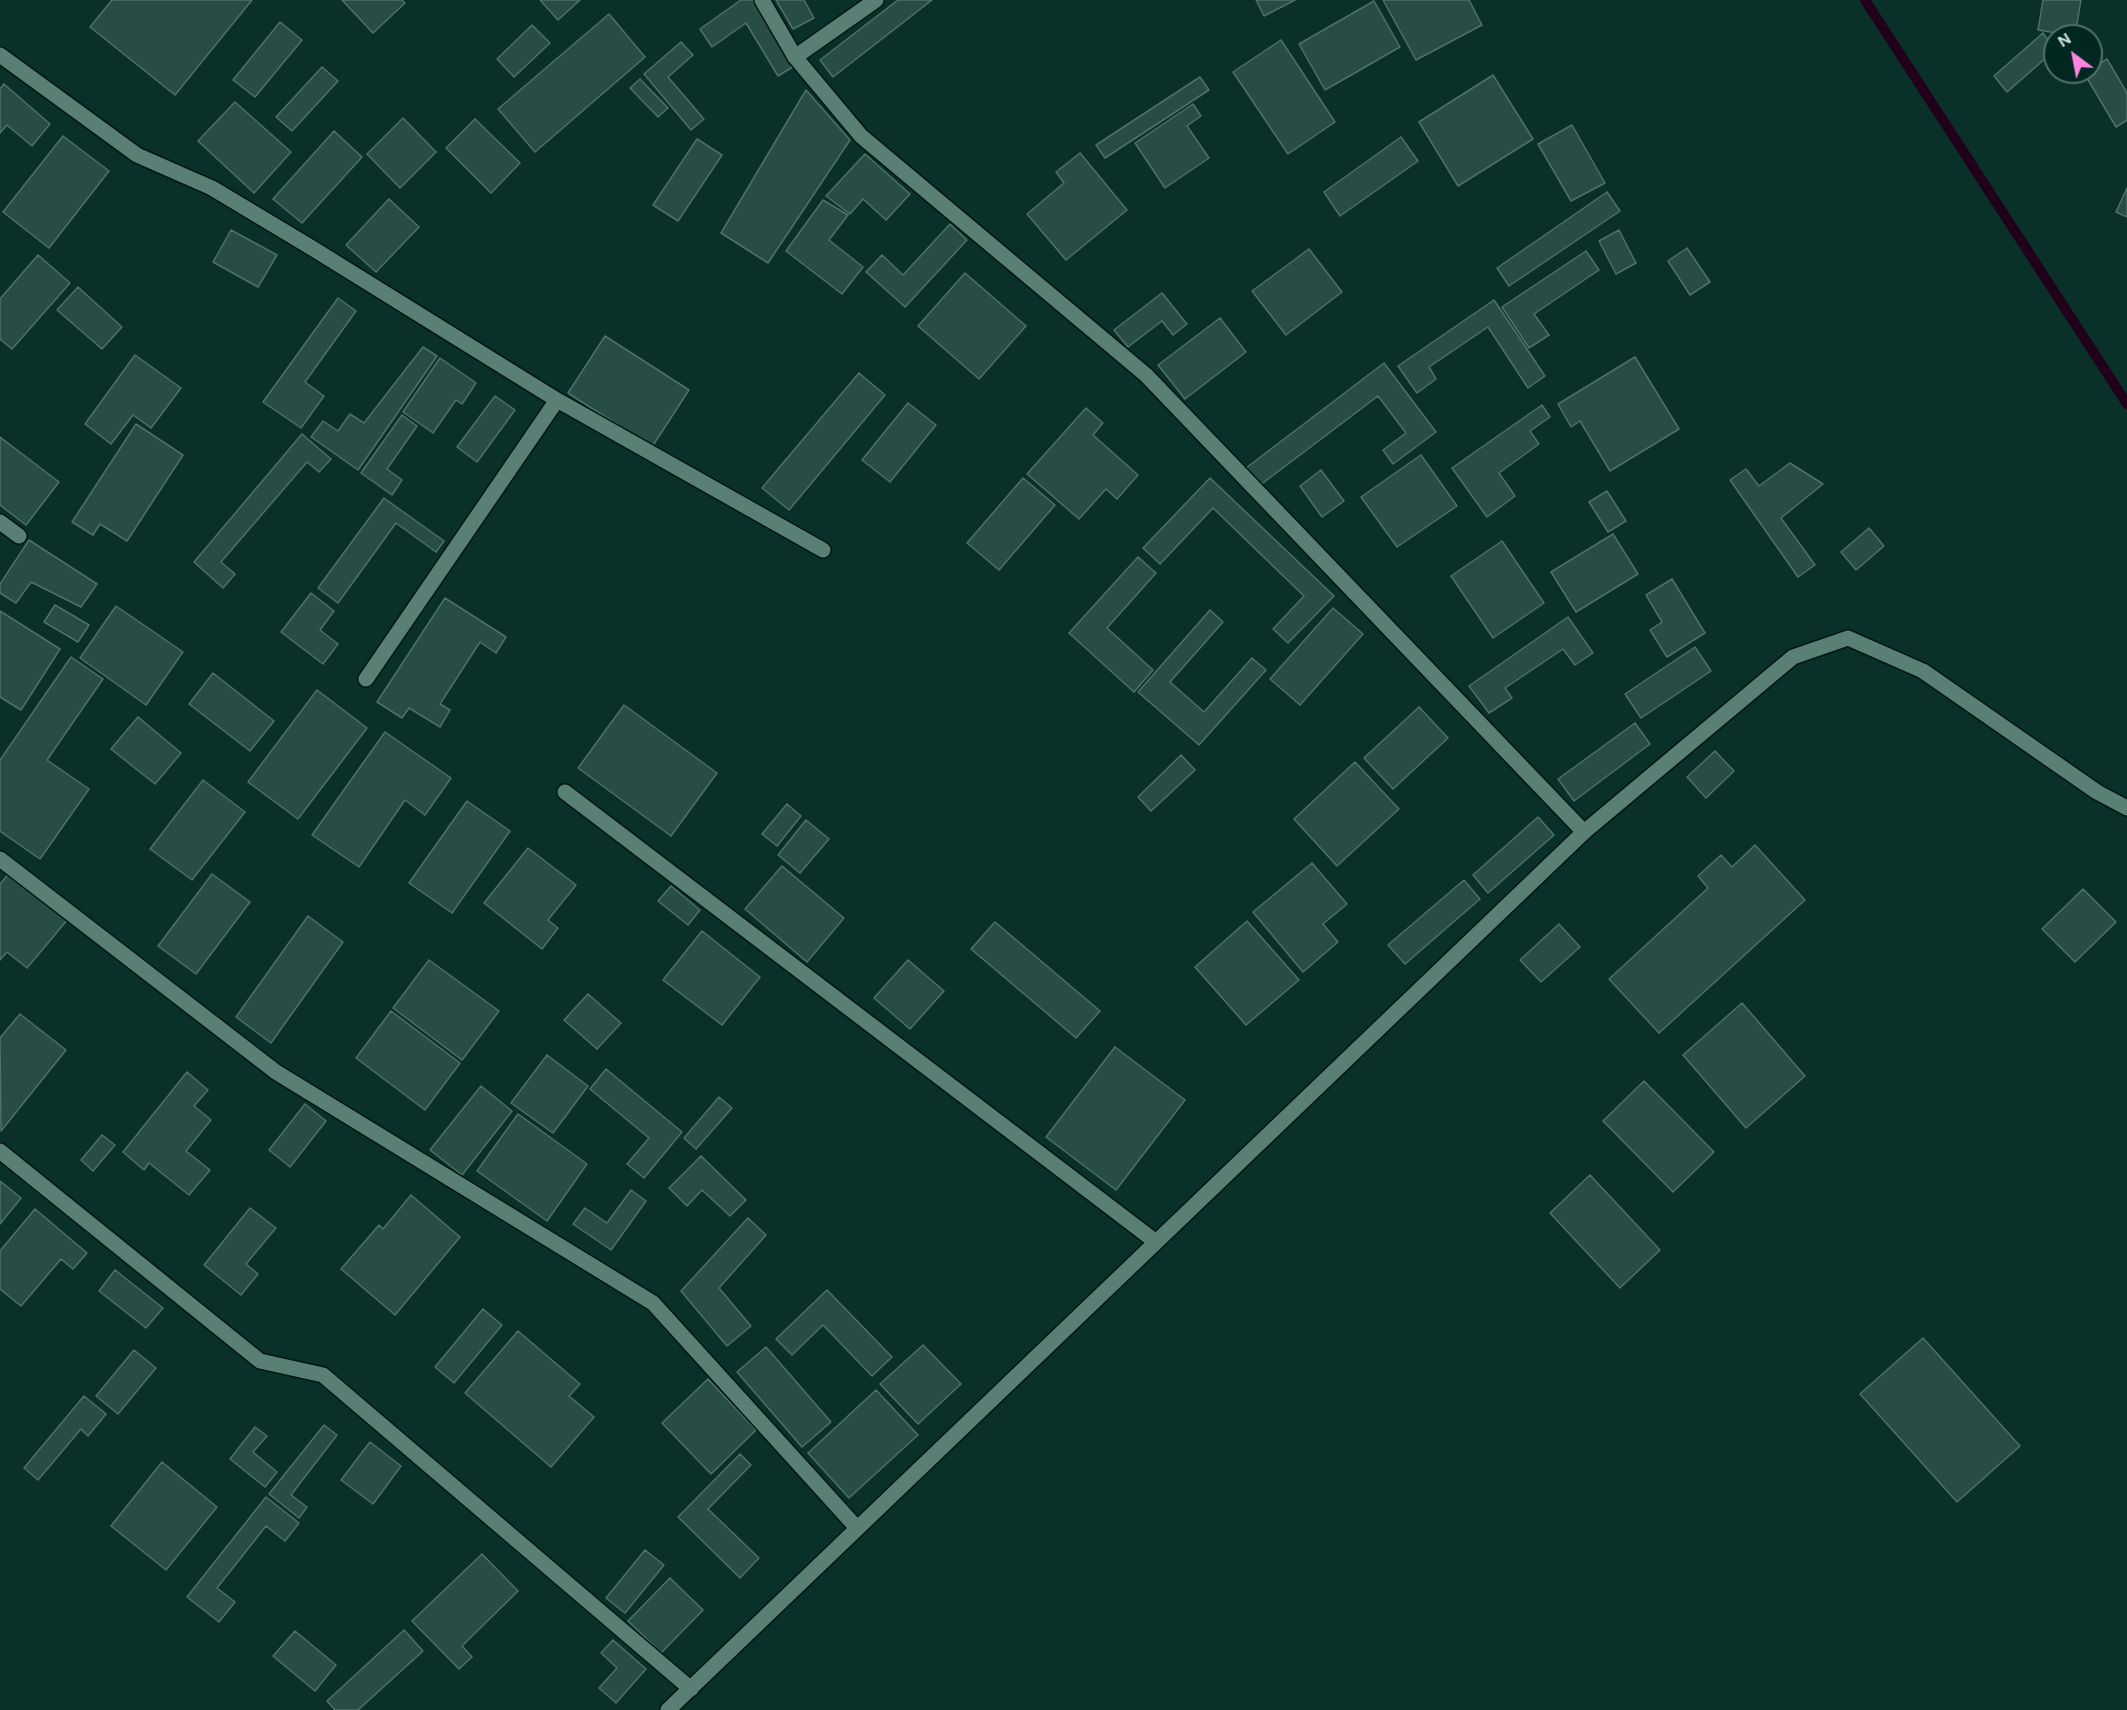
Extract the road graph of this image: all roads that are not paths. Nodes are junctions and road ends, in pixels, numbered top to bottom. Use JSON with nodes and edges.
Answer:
{"nodes":[{"id":1,"x":762,"y":0,"type":"edge"},
{"id":2,"x":876,"y":0,"type":"edge"},
{"id":3,"x":0,"y":55,"type":"edge"},
{"id":4,"x":795,"y":57,"type":"junction"},
{"id":5,"x":557,"y":400,"type":"junction"},
{"id":6,"x":0,"y":522,"type":"edge"},
{"id":7,"x":19,"y":536,"type":"dead end"},
{"id":8,"x":823,"y":550,"type":"dead end"},
{"id":9,"x":366,"y":679,"type":"dead end"},
{"id":10,"x":565,"y":792,"type":"dead end"},
{"id":11,"x":2127,"y":808,"type":"edge"},
{"id":12,"x":1584,"y":832,"type":"junction"},
{"id":13,"x":0,"y":859,"type":"edge"},
{"id":14,"x":0,"y":1151,"type":"edge"},
{"id":15,"x":1156,"y":1242,"type":"junction"},
{"id":16,"x":857,"y":1528,"type":"junction"},
{"id":17,"x":691,"y":1689,"type":"junction"},
{"id":18,"x":668,"y":1710,"type":"edge"}],
"edges":[{"from":1,"to":4,"type":"street"},
{"from":2,"to":4,"type":"street"},
{"from":3,"to":5,"type":"street"},
{"from":4,"to":12,"type":"street"},
{"from":5,"to":8,"type":"street"},
{"from":5,"to":9,"type":"street"},
{"from":6,"to":7,"type":"street"},
{"from":10,"to":15,"type":"street"},
{"from":11,"to":12,"type":"street"},
{"from":12,"to":15,"type":"street"},
{"from":13,"to":16,"type":"street"},
{"from":14,"to":17,"type":"street"},
{"from":15,"to":16,"type":"street"},
{"from":16,"to":17,"type":"street"},
{"from":17,"to":18,"type":"street"}]}
